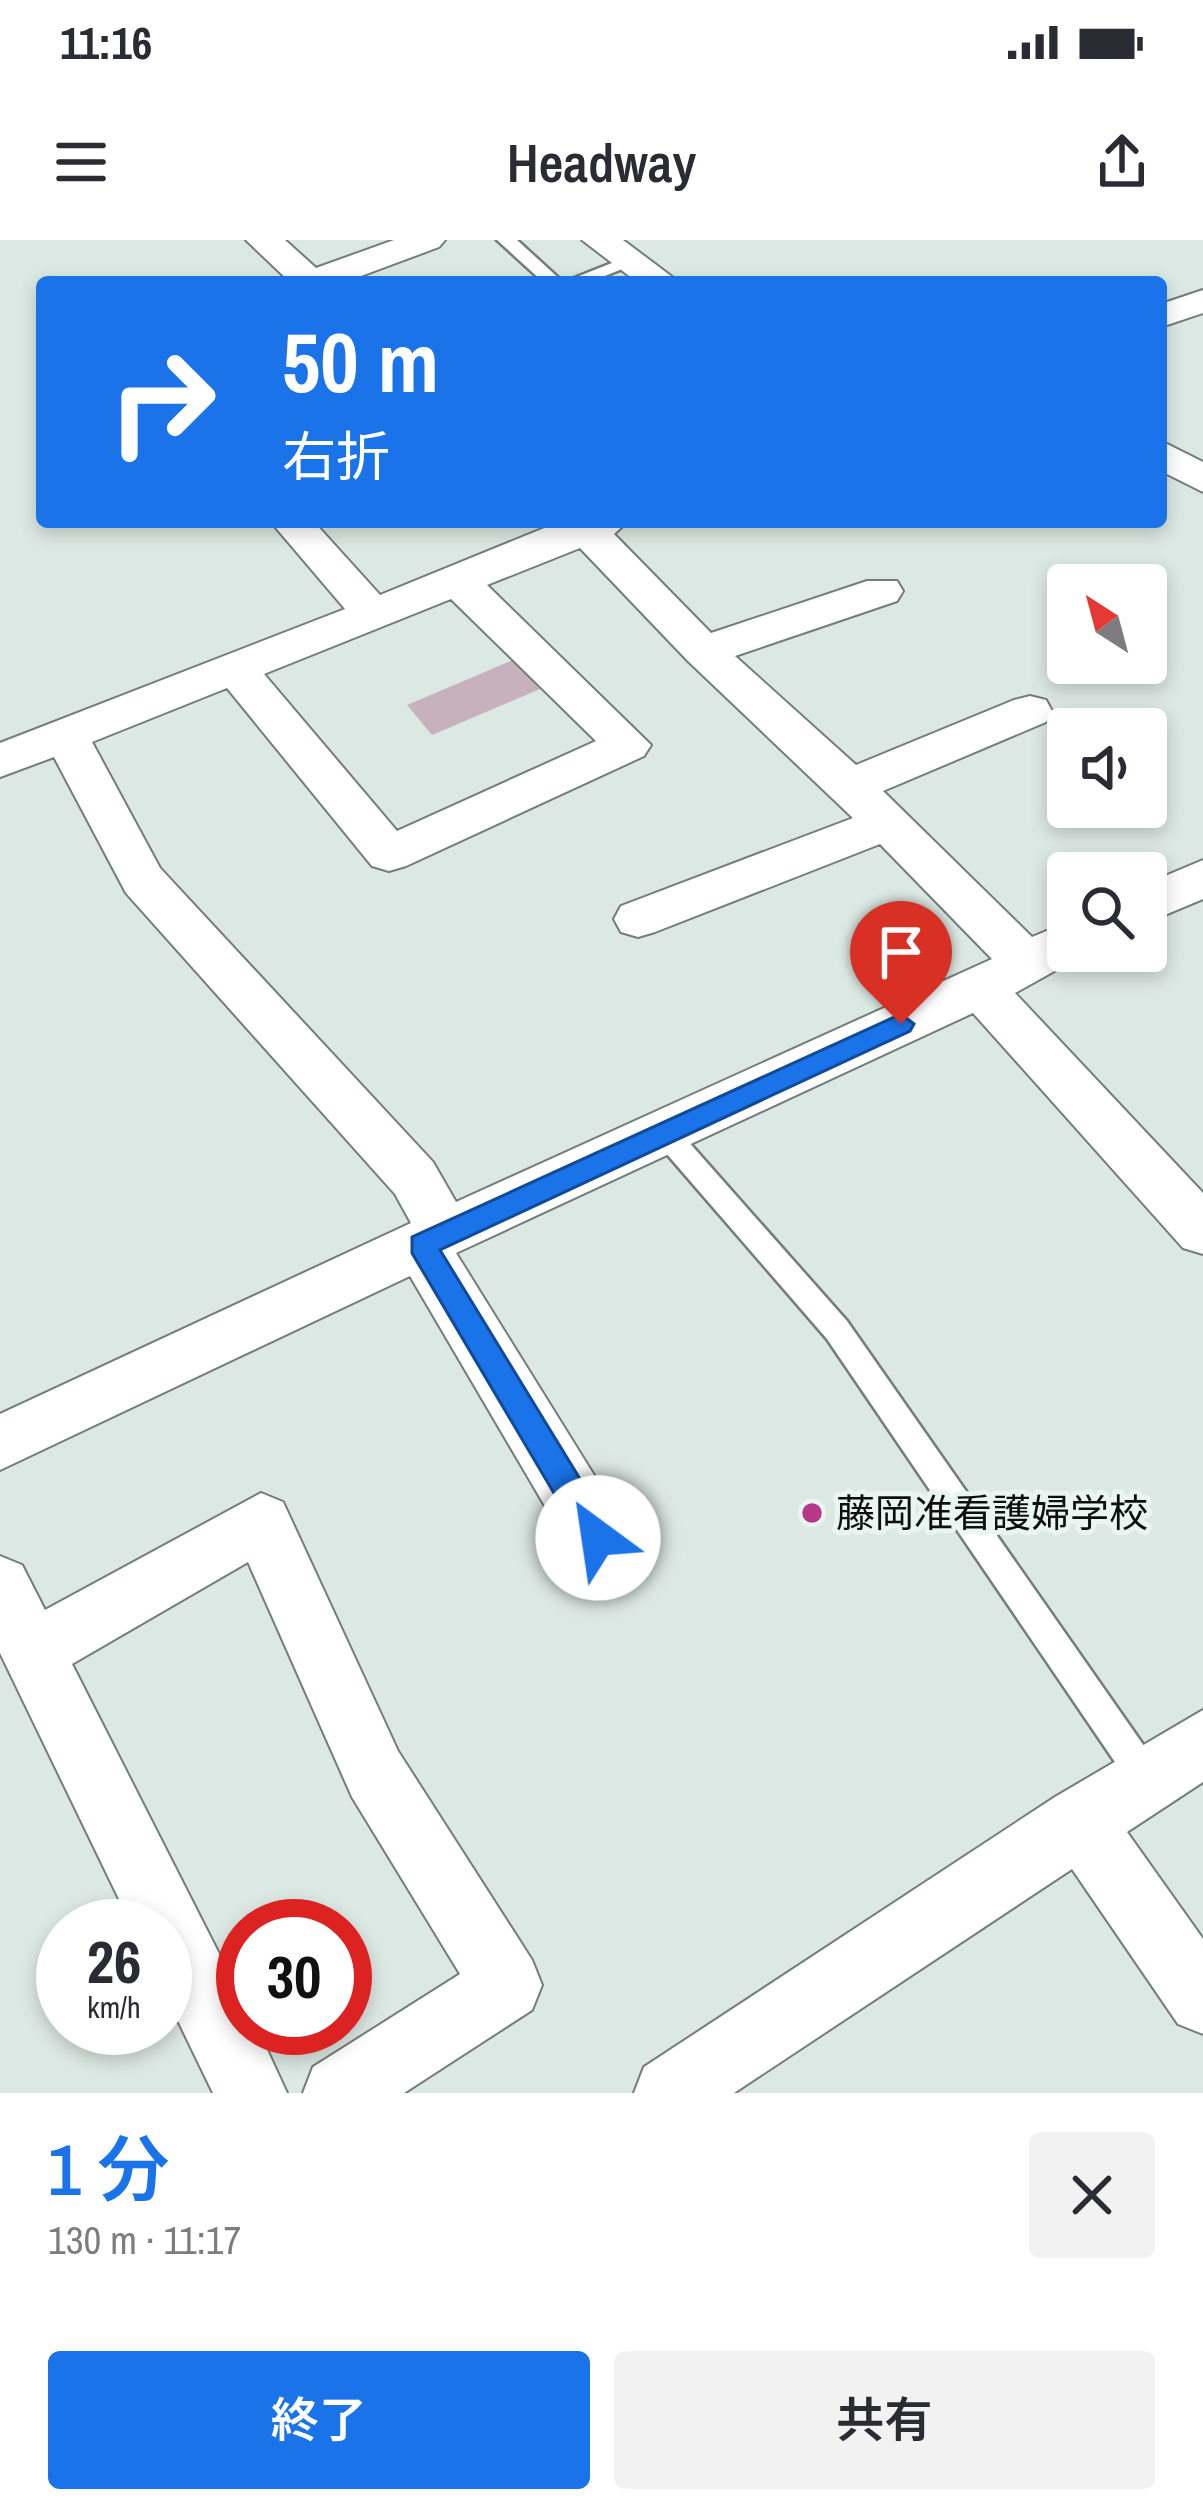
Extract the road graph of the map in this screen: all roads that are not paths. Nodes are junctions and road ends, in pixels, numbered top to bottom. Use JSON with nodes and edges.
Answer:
{"nodes":[{"id":1,"x":264,"y":240,"type":"edge"},
{"id":2,"x":428,"y":240,"type":"edge"},
{"id":3,"x":506,"y":240,"type":"edge"},
{"id":4,"x":600,"y":240,"type":"edge"},
{"id":5,"x":647,"y":272,"type":"edge"},
{"id":6,"x":304,"y":276,"type":"edge"},
{"id":7,"x":328,"y":276,"type":"edge"},
{"id":8,"x":547,"y":276,"type":"edge"},
{"id":9,"x":1203,"y":301,"type":"edge"},
{"id":10,"x":1167,"y":314,"type":"edge"},
{"id":11,"x":1167,"y":457,"type":"edge"},
{"id":12,"x":1203,"y":480,"type":"edge"},
{"id":13,"x":296,"y":528,"type":"edge"},
{"id":14,"x":582,"y":528,"type":"edge"},
{"id":15,"x":595,"y":528,"type":"edge"},
{"id":16,"x":458,"y":581,"type":"junction"},
{"id":17,"x":882,"y":591,"type":"dead end"},
{"id":18,"x":373,"y":614,"type":"junction"},
{"id":19,"x":703,"y":650,"type":"junction"},
{"id":20,"x":236,"y":668,"type":"junction"},
{"id":21,"x":1030,"y":710,"type":"dead end"},
{"id":22,"x":65,"y":735,"type":"junction"},
{"id":23,"x":0,"y":761,"type":"edge"},
{"id":24,"x":850,"y":786,"type":"junction"},
{"id":25,"x":887,"y":823,"type":"junction"},
{"id":26,"x":1203,"y":878,"type":"edge"},
{"id":27,"x":1167,"y":895,"type":"edge"},
{"id":28,"x":638,"y":919,"type":"dead end"},
{"id":29,"x":1024,"y":964,"type":"edge"},
{"id":30,"x":662,"y":1130,"type":"junction"},
{"id":31,"x":1203,"y":1231,"type":"edge"},
{"id":32,"x":433,"y":1239,"type":"junction"},
{"id":33,"x":0,"y":1443,"type":"edge"},
{"id":34,"x":598,"y":1538,"type":"dead end"},
{"id":35,"x":0,"y":1586,"type":"edge"},
{"id":36,"x":32,"y":1652,"type":"junction"},
{"id":37,"x":1203,"y":1743,"type":"edge"},
{"id":38,"x":1146,"y":1778,"type":"junction"},
{"id":39,"x":1079,"y":1821,"type":"junction"},
{"id":40,"x":1203,"y":2000,"type":"edge"},
{"id":41,"x":251,"y":2093,"type":"edge"},
{"id":42,"x":339,"y":2093,"type":"edge"},
{"id":43,"x":670,"y":2093,"type":"edge"}],
"edges":[{"from":1,"to":6,"type":"street"},
{"from":2,"to":7,"type":"street"},
{"from":3,"to":8,"type":"lane"},
{"from":4,"to":5,"type":"street"},
{"from":9,"to":10,"type":"street"},
{"from":11,"to":12,"type":"street"},
{"from":13,"to":18,"type":"street"},
{"from":14,"to":16,"type":"street"},
{"from":15,"to":19,"type":"street"},
{"from":16,"to":18,"type":"street"},
{"from":16,"to":20,"type":"street"},
{"from":17,"to":19,"type":"street"},
{"from":18,"to":20,"type":"street"},
{"from":19,"to":24,"type":"street"},
{"from":20,"to":22,"type":"street"},
{"from":21,"to":24,"type":"street"},
{"from":22,"to":23,"type":"street"},
{"from":22,"to":32,"type":"street"},
{"from":24,"to":25,"type":"street"},
{"from":25,"to":28,"type":"street"},
{"from":25,"to":29,"type":"street"},
{"from":26,"to":27,"type":"street"},
{"from":29,"to":30,"type":"street"},
{"from":29,"to":31,"type":"street"},
{"from":30,"to":32,"type":"street"},
{"from":30,"to":38,"type":"lane"},
{"from":32,"to":33,"type":"street"},
{"from":32,"to":34,"type":"street"},
{"from":35,"to":36,"type":"street"},
{"from":36,"to":41,"type":"street"},
{"from":36,"to":42,"type":"street"},
{"from":37,"to":38,"type":"street"},
{"from":38,"to":39,"type":"street"},
{"from":39,"to":40,"type":"street"},
{"from":39,"to":43,"type":"street"}]}
